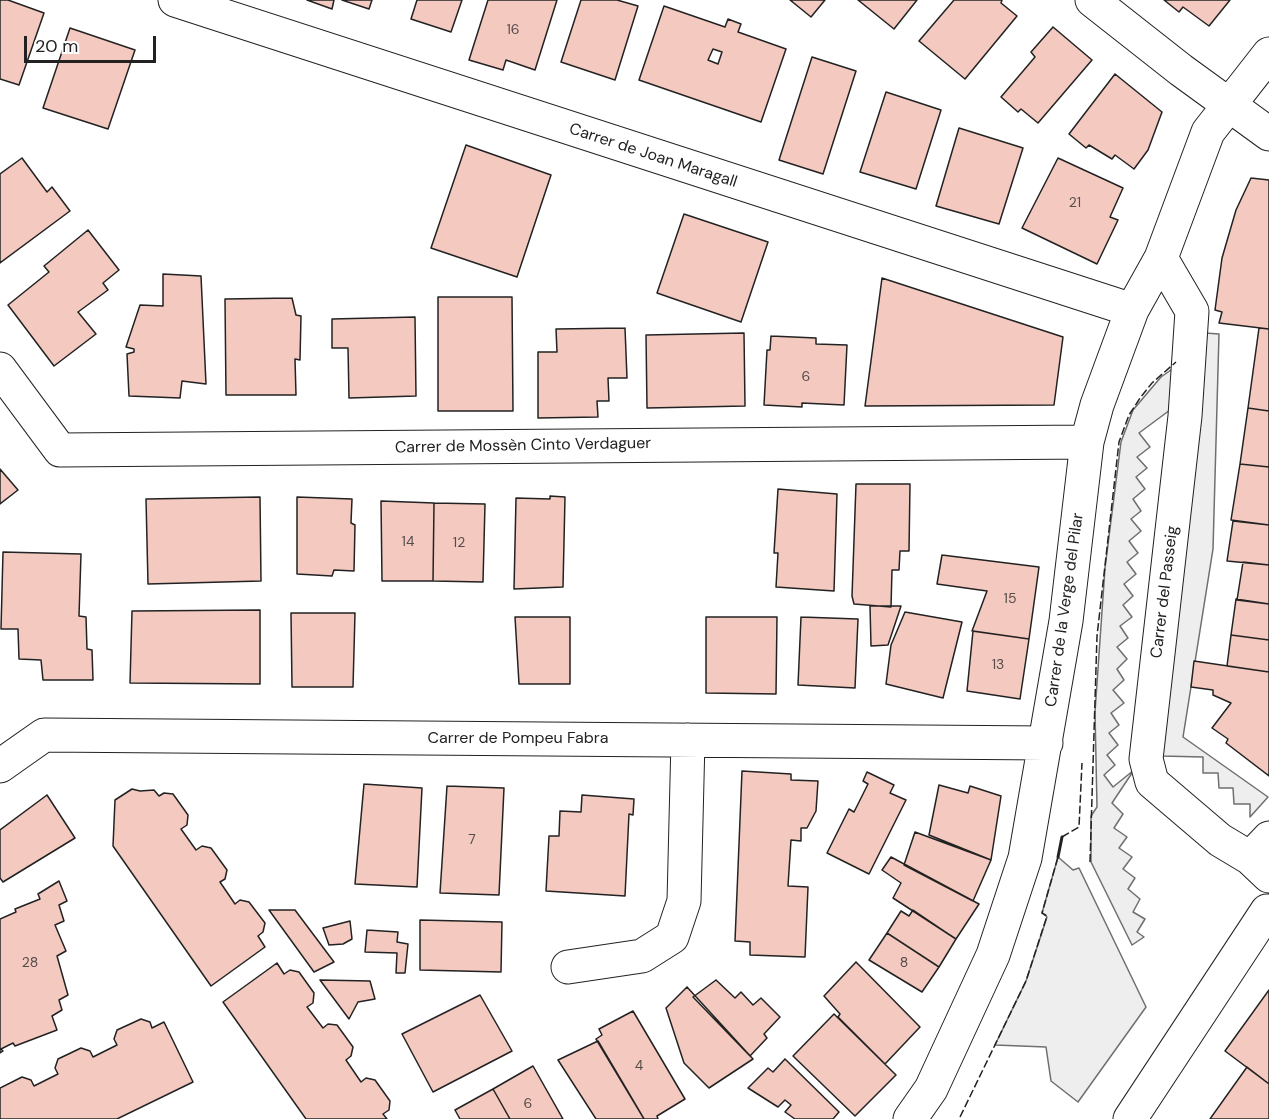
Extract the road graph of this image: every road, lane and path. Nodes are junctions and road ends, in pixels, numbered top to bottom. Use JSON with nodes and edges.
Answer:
{"nodes":[{"id":1,"x":175,"y":0,"type":"edge"},
{"id":2,"x":1092,"y":0,"type":"edge"},
{"id":3,"x":1269,"y":54,"type":"edge"},
{"id":4,"x":1229,"y":104,"type":"junction"},
{"id":5,"x":1269,"y":134,"type":"edge"},
{"id":6,"x":1161,"y":258,"type":"junction"},
{"id":7,"x":1132,"y":310,"type":"junction"},
{"id":8,"x":0,"y":369,"type":"edge"},
{"id":9,"x":1087,"y":442,"type":"junction"},
{"id":10,"x":688,"y":740,"type":"junction"},
{"id":11,"x":1046,"y":743,"type":"junction"},
{"id":12,"x":0,"y":766,"type":"edge"},
{"id":13,"x":1263,"y":857,"type":"edge"},
{"id":14,"x":1267,"y":911,"type":"dead end"},
{"id":15,"x":568,"y":967,"type":"dead end"},
{"id":16,"x":910,"y":1119,"type":"edge"},
{"id":17,"x":1130,"y":1119,"type":"edge"}],
"edges":[{"from":1,"to":7,"type":"street","name":"Carrer de Joan Maragall"},
{"from":2,"to":4,"type":"street"},
{"from":3,"to":4,"type":"street","name":"Carrer de la Verge del Pilar"},
{"from":4,"to":5,"type":"street"},
{"from":4,"to":6,"type":"street","name":"Carrer de la Verge del Pilar"},
{"from":6,"to":7,"type":"street","name":"Carrer de la Verge del Pilar"},
{"from":6,"to":13,"type":"street","name":"Carrer del Passeig"},
{"from":7,"to":9,"type":"street","name":"Carrer de la Verge del Pilar"},
{"from":8,"to":9,"type":"street","name":"Carrer de Mossèn Cinto Verdaguer"},
{"from":9,"to":11,"type":"street","name":"Carrer de la Verge del Pilar"},
{"from":10,"to":11,"type":"street","name":"Carrer de Pompeu Fabra"},
{"from":10,"to":12,"type":"street","name":"Carrer de Pompeu Fabra"},
{"from":10,"to":15,"type":"street"},
{"from":11,"to":16,"type":"street","name":"Carrer de la Verge del Pilar"},
{"from":14,"to":17,"type":"street"}]}
